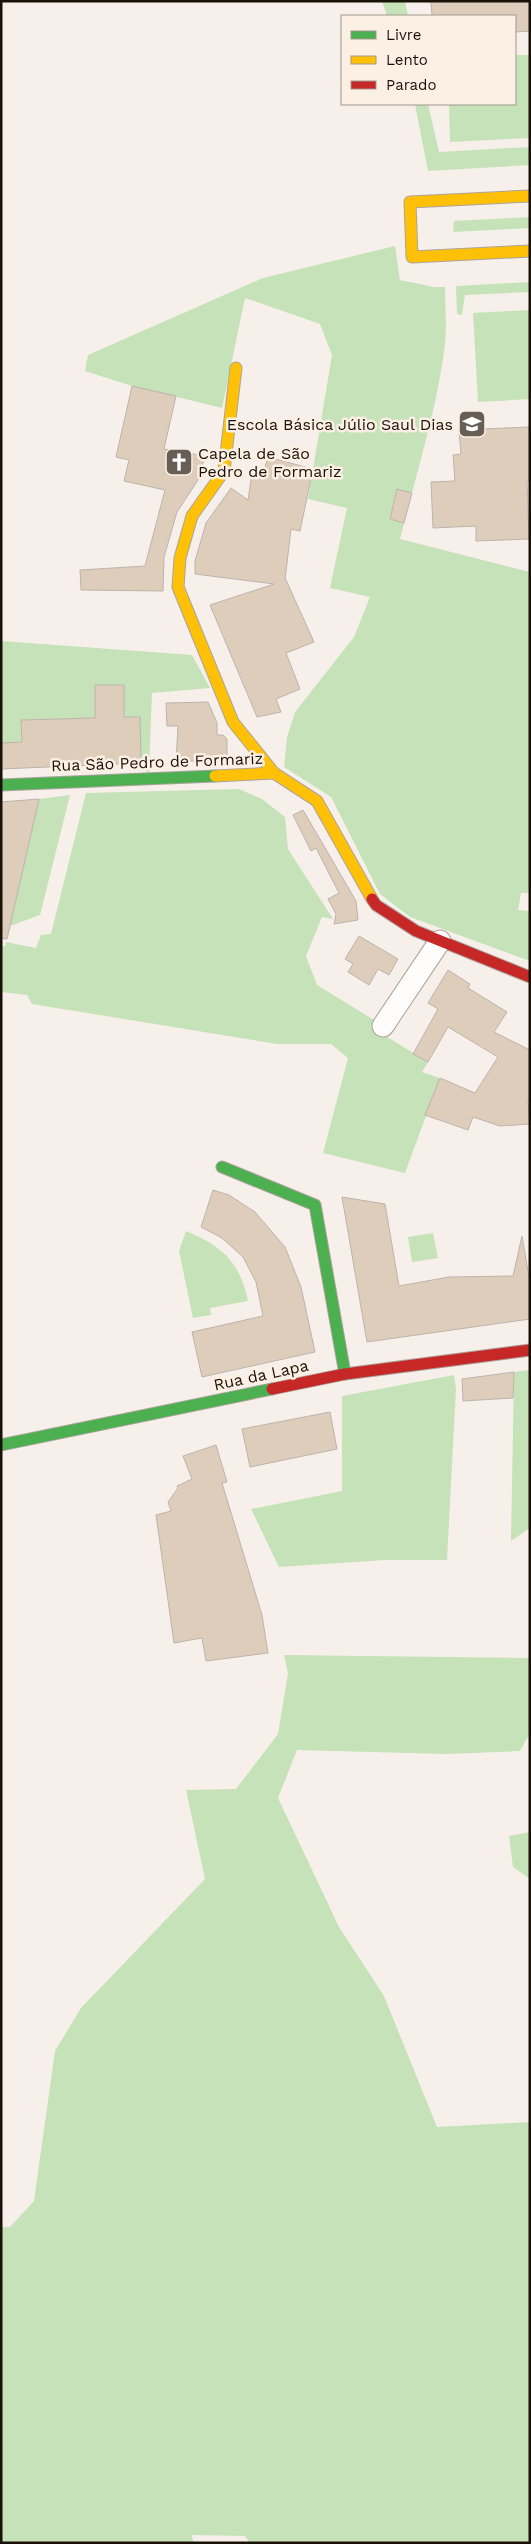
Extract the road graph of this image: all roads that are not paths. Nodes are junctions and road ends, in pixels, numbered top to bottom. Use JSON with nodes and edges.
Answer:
{"nodes":[{"id":1,"x":530,"y":196,"type":"edge"},
{"id":2,"x":530,"y":251,"type":"edge"},
{"id":3,"x":236,"y":368,"type":"dead end"},
{"id":4,"x":250,"y":744,"type":"junction"},
{"id":5,"x":274,"y":774,"type":"junction"},
{"id":6,"x":231,"y":775,"type":"junction"},
{"id":7,"x":1,"y":785,"type":"edge"},
{"id":8,"x":440,"y":941,"type":"junction"},
{"id":9,"x":530,"y":977,"type":"edge"},
{"id":10,"x":383,"y":1026,"type":"dead end"},
{"id":11,"x":222,"y":1167,"type":"dead end"},
{"id":12,"x":530,"y":1350,"type":"edge"},
{"id":13,"x":345,"y":1374,"type":"junction"},
{"id":14,"x":1,"y":1445,"type":"edge"}],
"edges":[{"from":1,"to":2,"type":"street"},
{"from":3,"to":4,"type":"street"},
{"from":4,"to":5,"type":"street"},
{"from":4,"to":6,"type":"street"},
{"from":5,"to":6,"type":"street","name":"Rua São Pedro de Formariz"},
{"from":5,"to":8,"type":"street","name":"Rua São Pedro de Formariz"},
{"from":6,"to":7,"type":"street","name":"Rua São Pedro de Formariz"},
{"from":8,"to":9,"type":"street","name":"Rua São Pedro de Formariz"},
{"from":8,"to":10,"type":"street"},
{"from":11,"to":13,"type":"street"},
{"from":12,"to":13,"type":"street","name":"Rua da Lapa"},
{"from":13,"to":14,"type":"street","name":"Rua da Lapa"}]}
